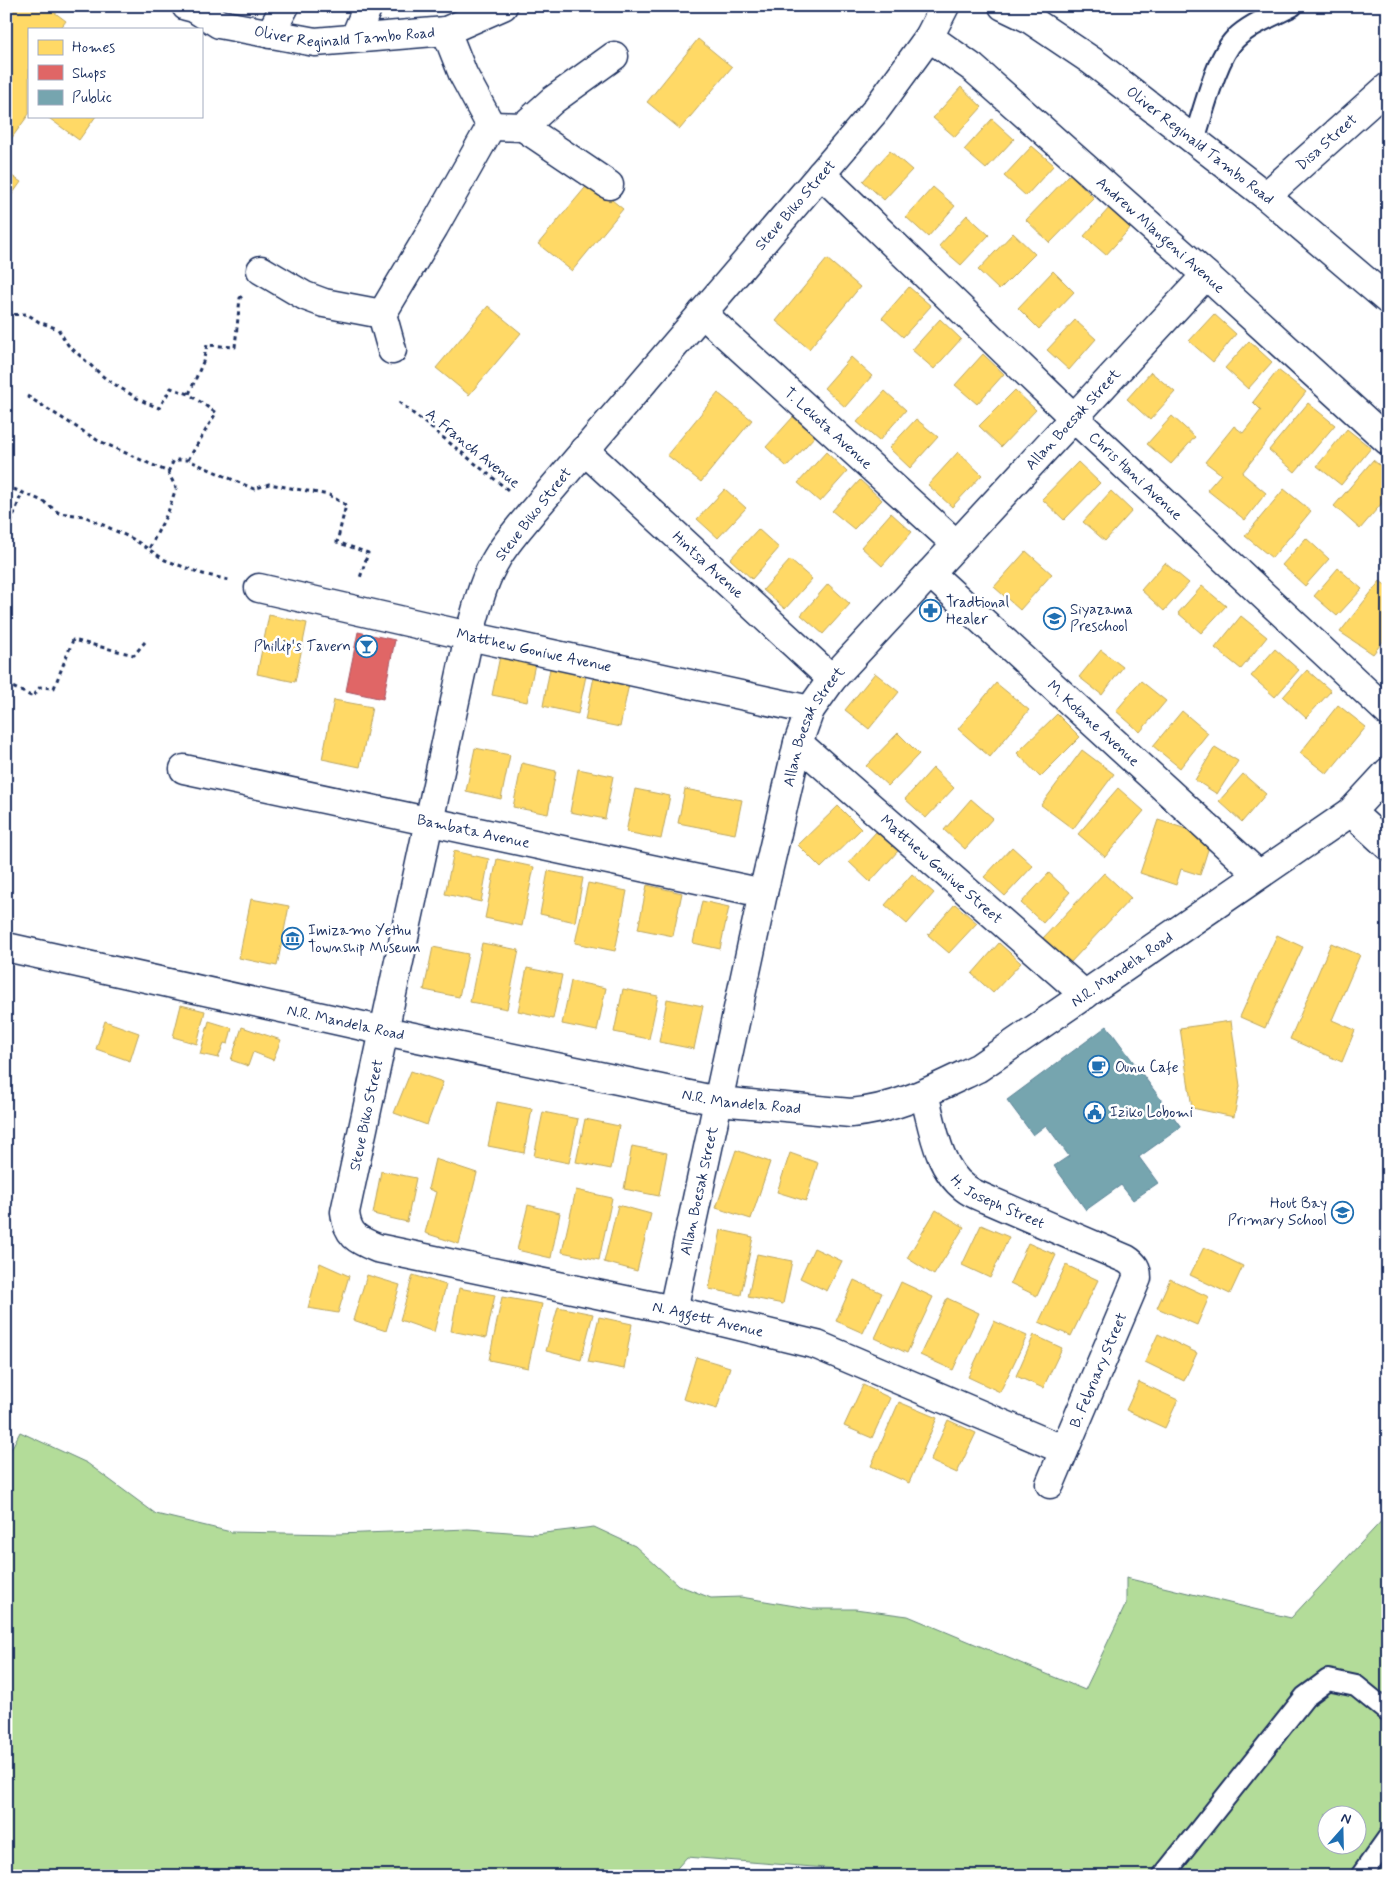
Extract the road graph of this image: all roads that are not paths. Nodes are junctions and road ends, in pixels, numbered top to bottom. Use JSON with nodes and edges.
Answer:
{"nodes":[{"id":1,"x":186,"y":6,"type":"edge"},
{"id":2,"x":285,"y":6,"type":"edge"},
{"id":3,"x":368,"y":6,"type":"edge"},
{"id":4,"x":503,"y":6,"type":"edge"},
{"id":5,"x":944,"y":6,"type":"edge"},
{"id":6,"x":1003,"y":6,"type":"edge"},
{"id":7,"x":1292,"y":6,"type":"edge"},
{"id":8,"x":446,"y":31,"type":"junction"},
{"id":9,"x":270,"y":34,"type":"junction"},
{"id":10,"x":929,"y":36,"type":"junction"},
{"id":11,"x":355,"y":37,"type":"junction"},
{"id":12,"x":614,"y":56,"type":"dead end"},
{"id":13,"x":1388,"y":87,"type":"edge"},
{"id":14,"x":491,"y":126,"type":"junction"},
{"id":15,"x":523,"y":127,"type":"junction"},
{"id":16,"x":1194,"y":140,"type":"junction"},
{"id":17,"x":821,"y":174,"type":"junction"},
{"id":18,"x":609,"y":185,"type":"dead end"},
{"id":19,"x":1266,"y":196,"type":"junction"},
{"id":20,"x":261,"y":270,"type":"road end"},
{"id":21,"x":1206,"y":275,"type":"junction"},
{"id":22,"x":1388,"y":300,"type":"edge"},
{"id":23,"x":702,"y":313,"type":"junction"},
{"id":24,"x":382,"y":314,"type":"junction"},
{"id":25,"x":392,"y":350,"type":"dead end"},
{"id":26,"x":1073,"y":417,"type":"junction"},
{"id":27,"x":1388,"y":440,"type":"edge"},
{"id":28,"x":584,"y":450,"type":"junction"},
{"id":29,"x":956,"y":544,"type":"junction"},
{"id":30,"x":930,"y":573,"type":"junction"},
{"id":31,"x":260,"y":588,"type":"road end"},
{"id":32,"x":470,"y":636,"type":"junction"},
{"id":33,"x":832,"y":679,"type":"junction"},
{"id":34,"x":810,"y":710,"type":"junction"},
{"id":35,"x":1388,"y":712,"type":"edge"},
{"id":36,"x":798,"y":743,"type":"junction"},
{"id":37,"x":184,"y":769,"type":"dead end"},
{"id":38,"x":1388,"y":772,"type":"edge"},
{"id":39,"x":1351,"y":812,"type":"junction"},
{"id":40,"x":430,"y":821,"type":"junction"},
{"id":41,"x":1388,"y":846,"type":"edge"},
{"id":42,"x":1258,"y":874,"type":"junction"},
{"id":43,"x":763,"y":893,"type":"junction"},
{"id":44,"x":6,"y":947,"type":"edge"},
{"id":45,"x":1085,"y":995,"type":"junction"},
{"id":46,"x":385,"y":1031,"type":"junction"},
{"id":47,"x":924,"y":1094,"type":"junction"},
{"id":48,"x":718,"y":1101,"type":"junction"},
{"id":49,"x":346,"y":1223,"type":"joint"},
{"id":50,"x":1126,"y":1259,"type":"joint"},
{"id":51,"x":673,"y":1310,"type":"junction"},
{"id":52,"x":1064,"y":1450,"type":"junction"},
{"id":53,"x":1050,"y":1484,"type":"dead end"},
{"id":54,"x":1388,"y":1712,"type":"edge"},
{"id":55,"x":1388,"y":1838,"type":"edge"},
{"id":56,"x":1163,"y":1876,"type":"edge"},
{"id":57,"x":1361,"y":1876,"type":"edge"}],
"edges":[{"from":1,"to":9,"type":"street","name":"Oliver Reginald Tambo Road"},
{"from":2,"to":9,"type":"street"},
{"from":3,"to":11,"type":"street"},
{"from":4,"to":8,"type":"street","name":"Oliver Reginald Tambo Road"},
{"from":5,"to":10,"type":"street","name":"Steve Biko Street"},
{"from":6,"to":16,"type":"street","name":"Oliver Reginald Tambo Road"},
{"from":7,"to":16,"type":"lane"},
{"from":8,"to":11,"type":"street","name":"Oliver Reginald Tambo Road"},
{"from":8,"to":14,"type":"street"},
{"from":9,"to":11,"type":"street","name":"Oliver Reginald Tambo Road"},
{"from":10,"to":17,"type":"street","name":"Steve Biko Street"},
{"from":10,"to":21,"type":"street","name":"Andrew Mlangeni Avenue"},
{"from":12,"to":15,"type":"street"},
{"from":13,"to":19,"type":"street","name":"Disa Street"},
{"from":14,"to":15,"type":"street"},
{"from":14,"to":24,"type":"street"},
{"from":15,"to":18,"type":"street"},
{"from":16,"to":19,"type":"street","name":"Oliver Reginald Tambo Road"},
{"from":17,"to":23,"type":"street","name":"Steve Biko Street"},
{"from":17,"to":26,"type":"street","name":"Chris Hani Avenue"},
{"from":19,"to":22,"type":"street","name":"Oliver Reginald Tambo Road"},
{"from":20,"to":24,"type":"street"},
{"from":21,"to":26,"type":"street","name":"Allan Boesak Street"},
{"from":21,"to":27,"type":"street","name":"Andrew Mlangeni Avenue"},
{"from":23,"to":28,"type":"street","name":"Steve Biko Street"},
{"from":23,"to":29,"type":"street","name":"T. Lekota Avenue"},
{"from":24,"to":25,"type":"street"},
{"from":26,"to":29,"type":"street","name":"Allan Boesak Street"},
{"from":26,"to":35,"type":"street","name":"Chris Hani Avenue"},
{"from":28,"to":32,"type":"street","name":"Steve Biko Street"},
{"from":28,"to":33,"type":"street","name":"Hintsa Avenue"},
{"from":29,"to":30,"type":"street","name":"Allan Boesak Street"},
{"from":30,"to":33,"type":"street","name":"Allan Boesak Street"},
{"from":30,"to":42,"type":"street","name":"M. Kotane Avenue"},
{"from":31,"to":32,"type":"street","name":"Matthew Goniwe Avenue"},
{"from":32,"to":34,"type":"street","name":"Matthew Goniwe Avenue"},
{"from":32,"to":40,"type":"street","name":"Steve Biko Street"},
{"from":33,"to":34,"type":"street","name":"Allan Boesak Street"},
{"from":34,"to":36,"type":"street","name":"Allan Boesak Street"},
{"from":36,"to":43,"type":"street","name":"Allan Boesak Street"},
{"from":36,"to":45,"type":"street","name":"Matthew Goniwe Street"},
{"from":37,"to":40,"type":"street","name":"Bambata Avenue"},
{"from":38,"to":39,"type":"street","name":"N.R. Mandela Road"},
{"from":39,"to":41,"type":"street"},
{"from":39,"to":42,"type":"street","name":"N.R. Mandela Road"},
{"from":40,"to":43,"type":"street","name":"Bambata Avenue"},
{"from":40,"to":46,"type":"street","name":"Steve Biko Street"},
{"from":42,"to":45,"type":"street","name":"N.R. Mandela Road"},
{"from":43,"to":48,"type":"street","name":"Allan Boesak Street"},
{"from":44,"to":46,"type":"street","name":"N.R. Mandela Road"},
{"from":45,"to":47,"type":"street","name":"N.R. Mandela Road"},
{"from":46,"to":48,"type":"street","name":"N.R. Mandela Road"},
{"from":46,"to":49,"type":"street","name":"Steve Biko Street"},
{"from":47,"to":48,"type":"street","name":"N.R. Mandela Road"},
{"from":47,"to":50,"type":"street","name":"H. Joseph Street"},
{"from":48,"to":51,"type":"street","name":"Allan Boesak Street"},
{"from":49,"to":51,"type":"street","name":"N. Aggett Avenue"},
{"from":50,"to":52,"type":"street","name":"B. February Street"},
{"from":51,"to":52,"type":"street","name":"N. Aggett Avenue"},
{"from":52,"to":53,"type":"street","name":"B. February Street"},
{"from":54,"to":56,"type":"lane"},
{"from":55,"to":57,"type":"lane"}]}
